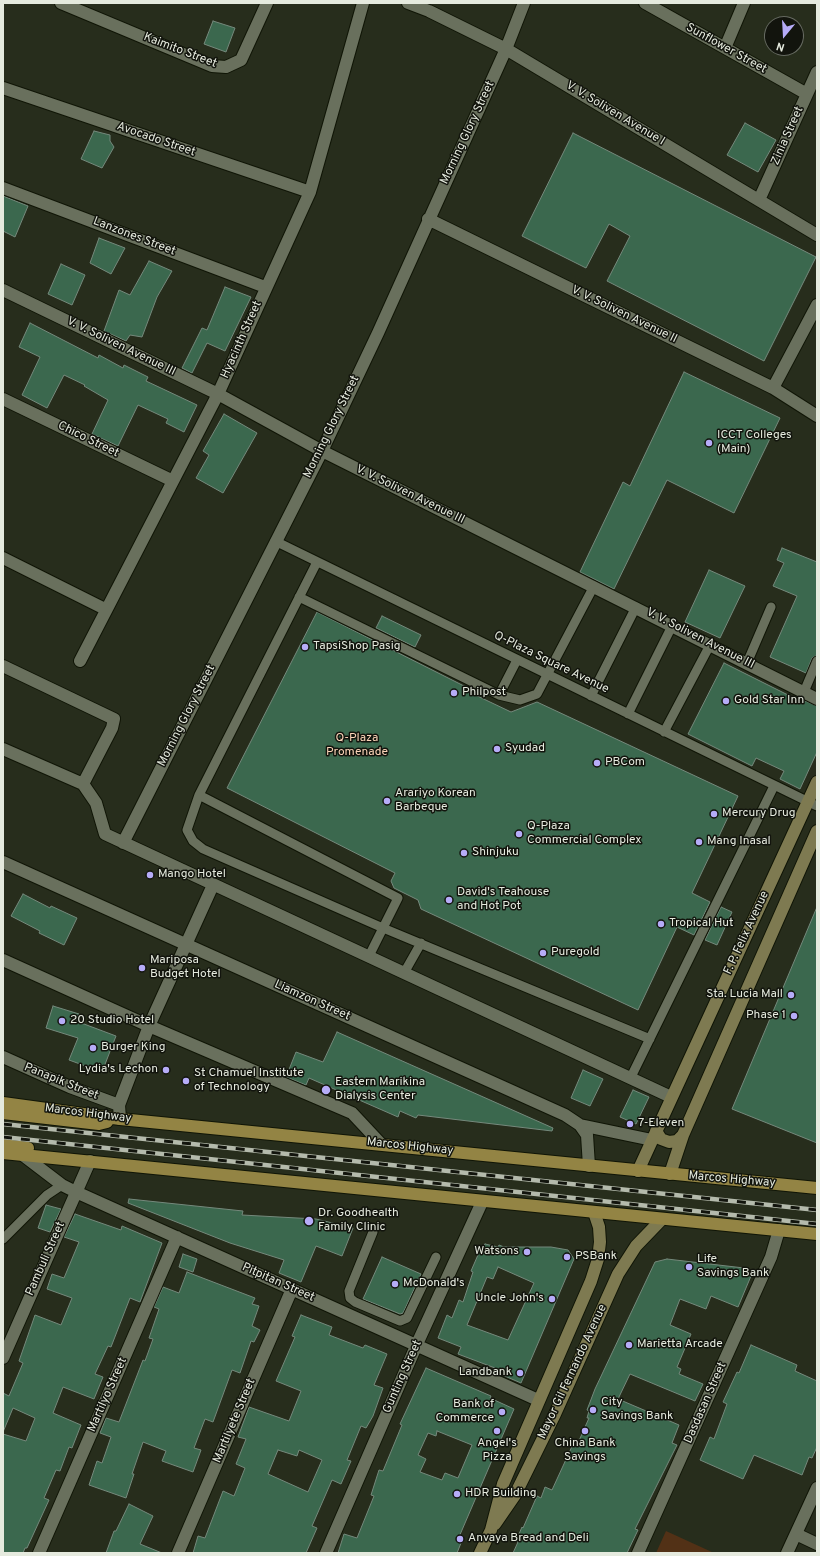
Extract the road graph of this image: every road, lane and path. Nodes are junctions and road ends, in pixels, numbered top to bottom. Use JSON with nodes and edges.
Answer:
{"nodes":[{"id":1,"x":61,"y":3,"type":"edge"},
{"id":2,"x":267,"y":3,"type":"edge"},
{"id":3,"x":363,"y":3,"type":"edge"},
{"id":4,"x":408,"y":3,"type":"edge"},
{"id":5,"x":524,"y":3,"type":"edge"},
{"id":6,"x":645,"y":3,"type":"edge"},
{"id":7,"x":744,"y":3,"type":"edge"},
{"id":8,"x":725,"y":48,"type":"junction"},
{"id":9,"x":506,"y":49,"type":"junction"},
{"id":10,"x":817,"y":72,"type":"edge"},
{"id":11,"x":3,"y":88,"type":"edge"},
{"id":12,"x":807,"y":94,"type":"junction"},
{"id":13,"x":3,"y":188,"type":"edge"},
{"id":14,"x":310,"y":192,"type":"junction"},
{"id":15,"x":759,"y":200,"type":"junction"},
{"id":16,"x":428,"y":219,"type":"junction"},
{"id":17,"x":817,"y":235,"type":"edge"},
{"id":18,"x":265,"y":287,"type":"junction"},
{"id":19,"x":3,"y":290,"type":"edge"},
{"id":20,"x":817,"y":305,"type":"edge"},
{"id":21,"x":773,"y":388,"type":"junction"},
{"id":22,"x":218,"y":394,"type":"junction"},
{"id":23,"x":3,"y":399,"type":"edge"},
{"id":24,"x":817,"y":416,"type":"edge"},
{"id":25,"x":322,"y":451,"type":"junction"},
{"id":26,"x":173,"y":481,"type":"junction"},
{"id":27,"x":275,"y":541,"type":"junction"},
{"id":28,"x":3,"y":558,"type":"edge"},
{"id":29,"x":317,"y":562,"type":"junction"},
{"id":30,"x":594,"y":586,"type":"junction"},
{"id":31,"x":299,"y":597,"type":"junction"},
{"id":32,"x":771,"y":607,"type":"dead end"},
{"id":33,"x":636,"y":608,"type":"junction"},
{"id":34,"x":105,"y":609,"type":"junction"},
{"id":35,"x":672,"y":626,"type":"junction"},
{"id":36,"x":710,"y":645,"type":"junction"},
{"id":37,"x":517,"y":660,"type":"junction"},
{"id":38,"x":80,"y":661,"type":"dead end"},
{"id":39,"x":817,"y":661,"type":"edge"},
{"id":40,"x":747,"y":663,"type":"junction"},
{"id":41,"x":3,"y":666,"type":"edge"},
{"id":42,"x":547,"y":675,"type":"junction"},
{"id":43,"x":804,"y":692,"type":"junction"},
{"id":44,"x":499,"y":696,"type":"junction"},
{"id":45,"x":591,"y":696,"type":"junction"},
{"id":46,"x":817,"y":699,"type":"edge"},
{"id":47,"x":628,"y":714,"type":"junction"},
{"id":48,"x":664,"y":732,"type":"junction"},
{"id":49,"x":3,"y":749,"type":"edge"},
{"id":50,"x":817,"y":782,"type":"edge"},
{"id":51,"x":84,"y":784,"type":"junction"},
{"id":52,"x":774,"y":786,"type":"junction"},
{"id":53,"x":199,"y":795,"type":"junction"},
{"id":54,"x":813,"y":804,"type":"edge"},
{"id":55,"x":817,"y":831,"type":"edge"},
{"id":56,"x":123,"y":843,"type":"junction"},
{"id":57,"x":3,"y":862,"type":"edge"},
{"id":58,"x":213,"y":885,"type":"junction"},
{"id":59,"x":383,"y":928,"type":"junction"},
{"id":60,"x":420,"y":943,"type":"junction"},
{"id":61,"x":186,"y":945,"type":"junction"},
{"id":62,"x":369,"y":956,"type":"junction"},
{"id":63,"x":3,"y":960,"type":"edge"},
{"id":64,"x":404,"y":972,"type":"junction"},
{"id":65,"x":148,"y":1026,"type":"junction"},
{"id":66,"x":650,"y":1039,"type":"junction"},
{"id":67,"x":3,"y":1057,"type":"edge"},
{"id":68,"x":632,"y":1077,"type":"junction"},
{"id":69,"x":671,"y":1097,"type":"junction"},
{"id":70,"x":3,"y":1103,"type":"edge"},
{"id":71,"x":119,"y":1105,"type":"junction"},
{"id":72,"x":3,"y":1114,"type":"edge"},
{"id":73,"x":120,"y":1119,"type":"junction"},
{"id":74,"x":580,"y":1125,"type":"junction"},
{"id":75,"x":654,"y":1135,"type":"junction"},
{"id":76,"x":683,"y":1135,"type":"junction"},
{"id":77,"x":381,"y":1144,"type":"junction"},
{"id":78,"x":3,"y":1145,"type":"edge"},
{"id":79,"x":3,"y":1153,"type":"edge"},
{"id":80,"x":24,"y":1156,"type":"junction"},
{"id":81,"x":90,"y":1161,"type":"junction"},
{"id":82,"x":589,"y":1166,"type":"junction"},
{"id":83,"x":638,"y":1171,"type":"junction"},
{"id":84,"x":670,"y":1174,"type":"junction"},
{"id":85,"x":62,"y":1185,"type":"junction"},
{"id":86,"x":817,"y":1188,"type":"edge"},
{"id":87,"x":76,"y":1192,"type":"junction"},
{"id":88,"x":482,"y":1202,"type":"junction"},
{"id":89,"x":594,"y":1212,"type":"junction"},
{"id":90,"x":662,"y":1219,"type":"junction"},
{"id":91,"x":779,"y":1230,"type":"junction"},
{"id":92,"x":373,"y":1232,"type":"dead end"},
{"id":93,"x":817,"y":1234,"type":"edge"},
{"id":94,"x":177,"y":1237,"type":"junction"},
{"id":95,"x":3,"y":1239,"type":"edge"},
{"id":96,"x":436,"y":1256,"type":"dead end"},
{"id":97,"x":292,"y":1289,"type":"junction"},
{"id":98,"x":417,"y":1344,"type":"junction"},
{"id":99,"x":3,"y":1358,"type":"edge"},
{"id":100,"x":538,"y":1400,"type":"junction"},
{"id":101,"x":817,"y":1488,"type":"edge"},
{"id":102,"x":491,"y":1530,"type":"junction"},
{"id":103,"x":796,"y":1534,"type":"junction"},
{"id":104,"x":817,"y":1544,"type":"edge"},
{"id":105,"x":39,"y":1553,"type":"edge"},
{"id":106,"x":178,"y":1553,"type":"edge"},
{"id":107,"x":326,"y":1553,"type":"edge"},
{"id":108,"x":480,"y":1553,"type":"edge"},
{"id":109,"x":638,"y":1553,"type":"edge"},
{"id":110,"x":787,"y":1553,"type":"edge"}],
"edges":[{"from":1,"to":2,"type":"street","name":"Kaimito Street"},
{"from":3,"to":14,"type":"street","name":"Hyacinth Street"},
{"from":4,"to":9,"type":"street","name":"V. V. Soliven Avenue I"},
{"from":5,"to":9,"type":"street","name":"Morning Glory Street"},
{"from":6,"to":8,"type":"street","name":"Sunflower Street"},
{"from":7,"to":8,"type":"street"},
{"from":8,"to":12,"type":"street","name":"Sunflower Street"},
{"from":9,"to":15,"type":"street","name":"V. V. Soliven Avenue I"},
{"from":9,"to":16,"type":"street","name":"Morning Glory Street"},
{"from":10,"to":12,"type":"street","name":"Zinia Street"},
{"from":11,"to":14,"type":"street","name":"Avocado Street"},
{"from":12,"to":15,"type":"street","name":"Zinia Street"},
{"from":13,"to":18,"type":"street","name":"Lanzones Street"},
{"from":14,"to":18,"type":"street","name":"Hyacinth Street"},
{"from":15,"to":17,"type":"street","name":"V. V. Soliven Avenue I"},
{"from":16,"to":21,"type":"street","name":"V. V. Soliven Avenue II"},
{"from":16,"to":25,"type":"street","name":"Morning Glory Street"},
{"from":18,"to":22,"type":"street","name":"Hyacinth Street"},
{"from":19,"to":22,"type":"street","name":"V. V. Soliven Avenue III"},
{"from":20,"to":21,"type":"street"},
{"from":21,"to":24,"type":"street","name":"V. V. Soliven Avenue II"},
{"from":22,"to":25,"type":"street","name":"V. V. Soliven Avenue III"},
{"from":22,"to":26,"type":"street","name":"Hyacinth Street"},
{"from":23,"to":26,"type":"street","name":"Chico Street"},
{"from":25,"to":27,"type":"street","name":"Morning Glory Street"},
{"from":25,"to":30,"type":"street","name":"V. V. Soliven Avenue III"},
{"from":26,"to":34,"type":"street","name":"Hyacinth Street"},
{"from":27,"to":29,"type":"lane","name":"Q-Plaza Square Avenue"},
{"from":27,"to":56,"type":"street","name":"Morning Glory Street"},
{"from":28,"to":34,"type":"street"},
{"from":29,"to":31,"type":"lane"},
{"from":29,"to":37,"type":"lane","name":"Q-Plaza Square Avenue"},
{"from":30,"to":33,"type":"street","name":"V. V. Soliven Avenue III"},
{"from":30,"to":42,"type":"lane"},
{"from":31,"to":44,"type":"lane"},
{"from":31,"to":53,"type":"lane"},
{"from":32,"to":40,"type":"lane"},
{"from":33,"to":35,"type":"street","name":"V. V. Soliven Avenue III"},
{"from":33,"to":45,"type":"lane"},
{"from":34,"to":38,"type":"street","name":"Hyacinth Street"},
{"from":35,"to":36,"type":"street","name":"V. V. Soliven Avenue III"},
{"from":35,"to":47,"type":"lane"},
{"from":36,"to":40,"type":"street","name":"V. V. Soliven Avenue III"},
{"from":36,"to":48,"type":"lane"},
{"from":37,"to":42,"type":"lane","name":"Q-Plaza Square Avenue"},
{"from":37,"to":44,"type":"lane"},
{"from":39,"to":43,"type":"lane"},
{"from":40,"to":43,"type":"street","name":"V. V. Soliven Avenue III"},
{"from":41,"to":51,"type":"street"},
{"from":42,"to":44,"type":"lane"},
{"from":42,"to":45,"type":"lane","name":"Q-Plaza Square Avenue"},
{"from":43,"to":46,"type":"street","name":"V. V. Soliven Avenue III"},
{"from":45,"to":47,"type":"lane","name":"Q-Plaza Square Avenue"},
{"from":47,"to":48,"type":"lane","name":"Q-Plaza Square Avenue"},
{"from":48,"to":52,"type":"lane","name":"Q-Plaza Square Avenue"},
{"from":49,"to":51,"type":"street"},
{"from":50,"to":54,"type":"main road","name":"F. P. Felix Avenue"},
{"from":51,"to":56,"type":"street"},
{"from":52,"to":54,"type":"lane","name":"Q-Plaza Square Avenue"},
{"from":52,"to":66,"type":"lane"},
{"from":53,"to":59,"type":"lane"},
{"from":53,"to":59,"type":"lane"},
{"from":54,"to":69,"type":"main road","name":"F. P. Felix Avenue"},
{"from":55,"to":76,"type":"main road","name":"F. P. Felix Avenue"},
{"from":56,"to":58,"type":"street"},
{"from":57,"to":61,"type":"street","name":"Liamzon Street"},
{"from":58,"to":61,"type":"street"},
{"from":58,"to":62,"type":"street"},
{"from":59,"to":60,"type":"lane"},
{"from":59,"to":62,"type":"lane"},
{"from":60,"to":64,"type":"lane"},
{"from":60,"to":66,"type":"lane"},
{"from":61,"to":65,"type":"street"},
{"from":61,"to":74,"type":"street","name":"Liamzon Street"},
{"from":62,"to":64,"type":"street"},
{"from":63,"to":65,"type":"street"},
{"from":64,"to":68,"type":"street"},
{"from":65,"to":71,"type":"street"},
{"from":65,"to":77,"type":"street"},
{"from":66,"to":68,"type":"lane"},
{"from":67,"to":71,"type":"street","name":"Panapik Street"},
{"from":68,"to":69,"type":"street"},
{"from":69,"to":75,"type":"main road","name":"F. P. Felix Avenue"},
{"from":70,"to":73,"type":"main road","name":"Marcos Highway"},
{"from":71,"to":73,"type":"street"},
{"from":72,"to":73,"type":"main road"},
{"from":73,"to":77,"type":"main road","name":"Marcos Highway"},
{"from":74,"to":75,"type":"street"},
{"from":74,"to":82,"type":"street"},
{"from":75,"to":76,"type":"main road"},
{"from":75,"to":83,"type":"main road","name":"F. P. Felix Avenue"},
{"from":76,"to":84,"type":"main road","name":"F. P. Felix Avenue"},
{"from":77,"to":82,"type":"main road","name":"Marcos Highway"},
{"from":78,"to":81,"type":"main road"},
{"from":79,"to":80,"type":"main road"},
{"from":80,"to":81,"type":"main road"},
{"from":80,"to":85,"type":"street","name":"Pitpitan Street"},
{"from":81,"to":87,"type":"street","name":"Pambuli Street"},
{"from":81,"to":88,"type":"main road"},
{"from":82,"to":83,"type":"main road","name":"Marcos Highway"},
{"from":83,"to":84,"type":"main road","name":"Marcos Highway"},
{"from":84,"to":86,"type":"main road","name":"Marcos Highway"},
{"from":85,"to":87,"type":"street","name":"Pitpitan Street"},
{"from":85,"to":95,"type":"lane"},
{"from":87,"to":94,"type":"street","name":"Pitpitan Street"},
{"from":87,"to":99,"type":"street","name":"Pambuli Street"},
{"from":88,"to":89,"type":"main road"},
{"from":88,"to":98,"type":"street","name":"Gunting Street"},
{"from":89,"to":90,"type":"main road"},
{"from":89,"to":100,"type":"main road","name":"Mayor Gil Fernando Avenue"},
{"from":90,"to":91,"type":"main road"},
{"from":90,"to":102,"type":"main road","name":"Mayor Gil Fernando Avenue"},
{"from":91,"to":93,"type":"main road"},
{"from":91,"to":109,"type":"street","name":"Dasdasan Street"},
{"from":92,"to":96,"type":"lane"},
{"from":94,"to":97,"type":"street","name":"Pitpitan Street"},
{"from":94,"to":105,"type":"street","name":"Martilyo Street"},
{"from":97,"to":98,"type":"street","name":"Pitpitan Street"},
{"from":97,"to":106,"type":"street","name":"Martilyete Street"},
{"from":98,"to":100,"type":"street","name":"Pitpitan Street"},
{"from":98,"to":107,"type":"street","name":"Gunting Street"},
{"from":100,"to":102,"type":"main road","name":"Mayor Gil Fernando Avenue"},
{"from":101,"to":103,"type":"street"},
{"from":102,"to":108,"type":"main road","name":"Mayor Gil Fernando Avenue"},
{"from":103,"to":104,"type":"street"},
{"from":103,"to":110,"type":"street"}]}
